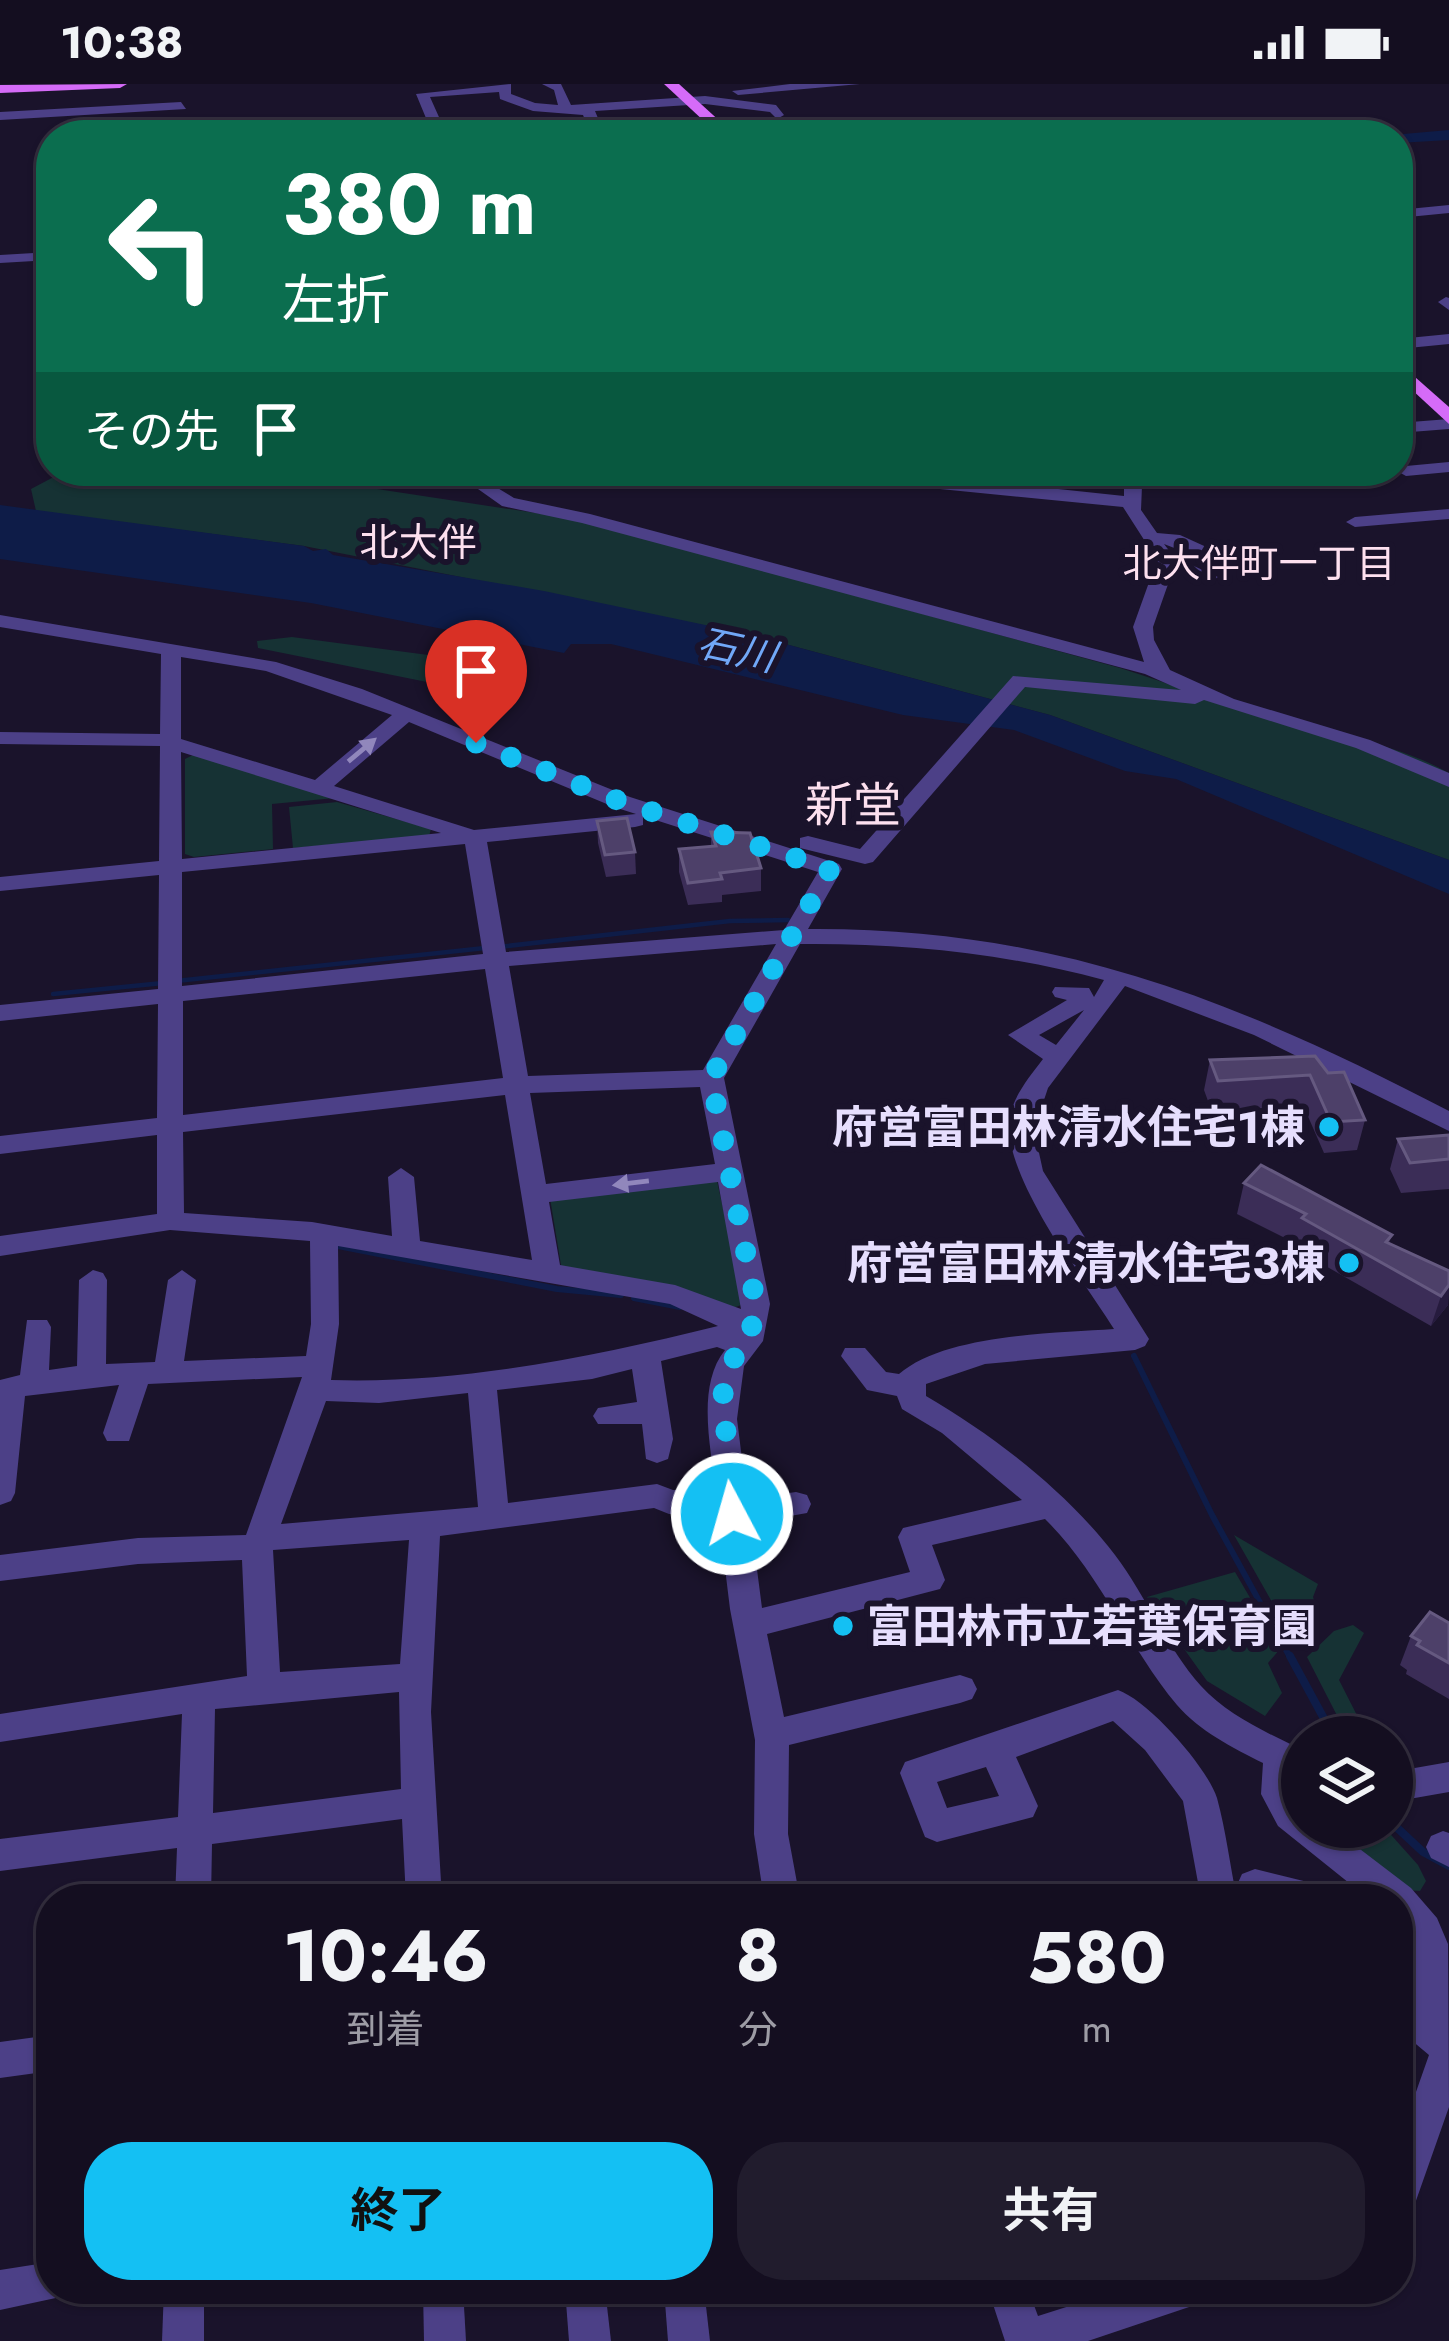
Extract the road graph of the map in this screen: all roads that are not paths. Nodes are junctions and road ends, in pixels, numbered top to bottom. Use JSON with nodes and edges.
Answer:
{"nodes":[{"id":1,"x":120,"y":84,"type":"edge"},
{"id":2,"x":548,"y":84,"type":"edge"},
{"id":3,"x":671,"y":84,"type":"edge"},
{"id":4,"x":723,"y":84,"type":"edge"},
{"id":5,"x":854,"y":84,"type":"edge"},
{"id":6,"x":504,"y":86,"type":"edge"},
{"id":7,"x":7,"y":89,"type":"edge"},
{"id":8,"x":797,"y":90,"type":"edge"},
{"id":9,"x":690,"y":101,"type":"junction"},
{"id":10,"x":0,"y":106,"type":"edge"},
{"id":11,"x":181,"y":106,"type":"dead end"},
{"id":12,"x":566,"y":109,"type":"junction"},
{"id":13,"x":777,"y":115,"type":"dead end"},
{"id":14,"x":0,"y":116,"type":"edge"},
{"id":15,"x":433,"y":120,"type":"edge"},
{"id":16,"x":591,"y":120,"type":"edge"},
{"id":17,"x":711,"y":120,"type":"edge"},
{"id":18,"x":1449,"y":209,"type":"edge"},
{"id":19,"x":1413,"y":213,"type":"edge"},
{"id":20,"x":36,"y":257,"type":"edge"},
{"id":21,"x":0,"y":259,"type":"edge"},
{"id":22,"x":1449,"y":339,"type":"edge"},
{"id":23,"x":1413,"y":343,"type":"edge"},
{"id":24,"x":1413,"y":389,"type":"edge"},
{"id":25,"x":1449,"y":421,"type":"edge"},
{"id":26,"x":1413,"y":426,"type":"edge"},
{"id":27,"x":1449,"y":467,"type":"edge"},
{"id":28,"x":1413,"y":470,"type":"edge"},
{"id":29,"x":487,"y":486,"type":"edge"},
{"id":30,"x":961,"y":486,"type":"edge"},
{"id":31,"x":1133,"y":486,"type":"edge"},
{"id":32,"x":1131,"y":502,"type":"junction"},
{"id":33,"x":1449,"y":514,"type":"edge"},
{"id":34,"x":1354,"y":522,"type":"dead end"},
{"id":35,"x":1154,"y":538,"type":"junction"},
{"id":36,"x":1166,"y":561,"type":"junction"},
{"id":37,"x":1248,"y":570,"type":"dead end"},
{"id":38,"x":1210,"y":577,"type":"dead end"},
{"id":39,"x":0,"y":621,"type":"edge"},
{"id":40,"x":171,"y":648,"type":"junction"},
{"id":41,"x":1162,"y":674,"type":"junction"},
{"id":42,"x":1219,"y":700,"type":"junction"},
{"id":43,"x":406,"y":714,"type":"junction"},
{"id":44,"x":0,"y":738,"type":"edge"},
{"id":45,"x":171,"y":742,"type":"junction"},
{"id":46,"x":545,"y":772,"type":"junction"},
{"id":47,"x":1449,"y":781,"type":"edge"},
{"id":48,"x":319,"y":787,"type":"junction"},
{"id":49,"x":652,"y":811,"type":"junction"},
{"id":50,"x":475,"y":836,"type":"junction"},
{"id":51,"x":170,"y":867,"type":"junction"},
{"id":52,"x":0,"y":884,"type":"edge"},
{"id":53,"x":796,"y":933,"type":"junction"},
{"id":54,"x":497,"y":960,"type":"junction"},
{"id":55,"x":1119,"y":976,"type":"junction"},
{"id":56,"x":1064,"y":992,"type":"dead end"},
{"id":57,"x":170,"y":995,"type":"junction"},
{"id":58,"x":0,"y":1013,"type":"edge"},
{"id":59,"x":1058,"y":1057,"type":"junction"},
{"id":60,"x":711,"y":1078,"type":"junction"},
{"id":61,"x":518,"y":1085,"type":"junction"},
{"id":62,"x":1449,"y":1122,"type":"edge"},
{"id":63,"x":170,"y":1125,"type":"junction"},
{"id":64,"x":0,"y":1145,"type":"edge"},
{"id":65,"x":726,"y":1172,"type":"junction"},
{"id":66,"x":400,"y":1177,"type":"dead end"},
{"id":67,"x":536,"y":1194,"type":"junction"},
{"id":68,"x":170,"y":1221,"type":"junction"},
{"id":69,"x":324,"y":1238,"type":"junction"},
{"id":70,"x":0,"y":1246,"type":"edge"},
{"id":71,"x":406,"y":1249,"type":"junction"},
{"id":72,"x":548,"y":1275,"type":"junction"},
{"id":73,"x":93,"y":1280,"type":"dead end"},
{"id":74,"x":182,"y":1280,"type":"dead end"},
{"id":75,"x":711,"y":1318,"type":"junction"},
{"id":76,"x":37,"y":1327,"type":"dead end"},
{"id":77,"x":750,"y":1333,"type":"junction"},
{"id":78,"x":658,"y":1351,"type":"junction"},
{"id":79,"x":855,"y":1356,"type":"dead end"},
{"id":80,"x":168,"y":1371,"type":"junction"},
{"id":81,"x":137,"y":1373,"type":"junction"},
{"id":82,"x":91,"y":1375,"type":"junction"},
{"id":83,"x":317,"y":1378,"type":"junction"},
{"id":84,"x":481,"y":1380,"type":"junction"},
{"id":85,"x":34,"y":1384,"type":"junction"},
{"id":86,"x":910,"y":1388,"type":"junction"},
{"id":87,"x":654,"y":1412,"type":"junction"},
{"id":88,"x":608,"y":1416,"type":"dead end"},
{"id":89,"x":118,"y":1433,"type":"dead end"},
{"id":90,"x":657,"y":1450,"type":"dead end"},
{"id":91,"x":2,"y":1455,"type":"edge"},
{"id":92,"x":0,"y":1493,"type":"edge"},
{"id":93,"x":796,"y":1504,"type":"dead end"},
{"id":94,"x":1052,"y":1505,"type":"junction"},
{"id":95,"x":731,"y":1508,"type":"junction"},
{"id":96,"x":494,"y":1518,"type":"junction"},
{"id":97,"x":425,"y":1526,"type":"junction"},
{"id":98,"x":260,"y":1542,"type":"junction"},
{"id":99,"x":0,"y":1568,"type":"edge"},
{"id":100,"x":749,"y":1625,"type":"junction"},
{"id":101,"x":414,"y":1676,"type":"junction"},
{"id":102,"x":264,"y":1687,"type":"junction"},
{"id":103,"x":960,"y":1689,"type":"dead end"},
{"id":104,"x":199,"y":1698,"type":"junction"},
{"id":105,"x":0,"y":1728,"type":"edge"},
{"id":106,"x":771,"y":1735,"type":"junction"},
{"id":107,"x":995,"y":1751,"type":"dead end"},
{"id":108,"x":1281,"y":1755,"type":"edge"},
{"id":109,"x":1281,"y":1770,"type":"edge"},
{"id":110,"x":1449,"y":1777,"type":"edge"},
{"id":111,"x":1413,"y":1783,"type":"edge"},
{"id":112,"x":419,"y":1802,"type":"junction"},
{"id":113,"x":1281,"y":1803,"type":"edge"},
{"id":114,"x":194,"y":1831,"type":"junction"},
{"id":115,"x":1331,"y":1848,"type":"edge"},
{"id":116,"x":0,"y":1855,"type":"edge"},
{"id":117,"x":193,"y":1884,"type":"edge"},
{"id":118,"x":423,"y":1884,"type":"edge"},
{"id":119,"x":779,"y":1884,"type":"edge"},
{"id":120,"x":1217,"y":1884,"type":"edge"},
{"id":121,"x":1375,"y":1884,"type":"edge"},
{"id":122,"x":1413,"y":1913,"type":"edge"},
{"id":123,"x":1431,"y":2036,"type":"edge"},
{"id":124,"x":36,"y":2055,"type":"edge"},
{"id":125,"x":0,"y":2060,"type":"edge"},
{"id":126,"x":1413,"y":2117,"type":"edge"},
{"id":127,"x":36,"y":2284,"type":"edge"},
{"id":128,"x":0,"y":2290,"type":"edge"},
{"id":129,"x":184,"y":2304,"type":"edge"},
{"id":130,"x":444,"y":2304,"type":"edge"},
{"id":131,"x":586,"y":2304,"type":"edge"},
{"id":132,"x":685,"y":2304,"type":"edge"},
{"id":133,"x":1012,"y":2304,"type":"edge"},
{"id":134,"x":1132,"y":2304,"type":"edge"},
{"id":135,"x":183,"y":2341,"type":"edge"},
{"id":136,"x":446,"y":2341,"type":"edge"},
{"id":137,"x":590,"y":2341,"type":"edge"},
{"id":138,"x":689,"y":2341,"type":"edge"},
{"id":139,"x":1026,"y":2341,"type":"edge"}],
"edges":[{"from":1,"to":7,"type":"main road"},
{"from":2,"to":12,"type":"street"},
{"from":3,"to":9,"type":"main road"},
{"from":4,"to":8,"type":"street"},
{"from":5,"to":8,"type":"street"},
{"from":6,"to":12,"type":"street"},
{"from":6,"to":15,"type":"street"},
{"from":7,"to":10,"type":"street"},
{"from":9,"to":12,"type":"street"},
{"from":9,"to":13,"type":"street"},
{"from":9,"to":17,"type":"main road"},
{"from":11,"to":14,"type":"street"},
{"from":12,"to":16,"type":"street"},
{"from":18,"to":19,"type":"street"},
{"from":20,"to":21,"type":"street"},
{"from":22,"to":23,"type":"street"},
{"from":24,"to":25,"type":"main road"},
{"from":25,"to":26,"type":"street"},
{"from":27,"to":28,"type":"street"},
{"from":29,"to":41,"type":"street"},
{"from":30,"to":32,"type":"street"},
{"from":31,"to":32,"type":"street"},
{"from":32,"to":35,"type":"street"},
{"from":33,"to":34,"type":"street"},
{"from":35,"to":36,"type":"street"},
{"from":35,"to":37,"type":"street"},
{"from":36,"to":38,"type":"street"},
{"from":36,"to":41,"type":"street"},
{"from":39,"to":40,"type":"street"},
{"from":40,"to":43,"type":"street"},
{"from":40,"to":45,"type":"street"},
{"from":41,"to":42,"type":"street"},
{"from":42,"to":46,"type":"street"},
{"from":42,"to":47,"type":"street"},
{"from":43,"to":46,"type":"street"},
{"from":48,"to":43,"type":"street","one_way":true},
{"from":44,"to":45,"type":"street"},
{"from":45,"to":48,"type":"street"},
{"from":45,"to":51,"type":"street"},
{"from":46,"to":49,"type":"street"},
{"from":48,"to":50,"type":"street"},
{"from":49,"to":50,"type":"street"},
{"from":49,"to":53,"type":"street"},
{"from":50,"to":51,"type":"street"},
{"from":50,"to":54,"type":"street"},
{"from":51,"to":52,"type":"street"},
{"from":51,"to":57,"type":"street"},
{"from":53,"to":54,"type":"street"},
{"from":53,"to":55,"type":"street"},
{"from":53,"to":60,"type":"street"},
{"from":54,"to":57,"type":"street"},
{"from":54,"to":61,"type":"street"},
{"from":55,"to":59,"type":"street"},
{"from":55,"to":62,"type":"street"},
{"from":56,"to":59,"type":"street"},
{"from":57,"to":58,"type":"street"},
{"from":57,"to":63,"type":"street"},
{"from":59,"to":86,"type":"street"},
{"from":60,"to":61,"type":"street"},
{"from":60,"to":65,"type":"street"},
{"from":61,"to":63,"type":"street"},
{"from":61,"to":67,"type":"street"},
{"from":63,"to":64,"type":"street"},
{"from":63,"to":68,"type":"street"},
{"from":65,"to":67,"type":"street","one_way":true},
{"from":65,"to":77,"type":"street"},
{"from":66,"to":71,"type":"street"},
{"from":67,"to":72,"type":"street"},
{"from":68,"to":69,"type":"street"},
{"from":68,"to":70,"type":"street"},
{"from":69,"to":71,"type":"street"},
{"from":69,"to":83,"type":"street"},
{"from":71,"to":72,"type":"street"},
{"from":72,"to":75,"type":"street"},
{"from":73,"to":82,"type":"street"},
{"from":74,"to":80,"type":"street"},
{"from":75,"to":77,"type":"street"},
{"from":75,"to":78,"type":"street"},
{"from":76,"to":85,"type":"street"},
{"from":77,"to":78,"type":"street"},
{"from":77,"to":95,"type":"street"},
{"from":78,"to":84,"type":"street"},
{"from":78,"to":87,"type":"street"},
{"from":79,"to":86,"type":"street"},
{"from":80,"to":81,"type":"street"},
{"from":80,"to":83,"type":"street"},
{"from":81,"to":82,"type":"street"},
{"from":81,"to":89,"type":"street"},
{"from":82,"to":85,"type":"street"},
{"from":83,"to":84,"type":"street"},
{"from":83,"to":98,"type":"street"},
{"from":84,"to":96,"type":"street"},
{"from":85,"to":91,"type":"street"},
{"from":86,"to":94,"type":"street"},
{"from":87,"to":88,"type":"street"},
{"from":87,"to":90,"type":"street"},
{"from":91,"to":92,"type":"street"},
{"from":93,"to":95,"type":"street"},
{"from":94,"to":100,"type":"street"},
{"from":94,"to":108,"type":"street"},
{"from":95,"to":96,"type":"street"},
{"from":95,"to":100,"type":"street"},
{"from":96,"to":97,"type":"street"},
{"from":97,"to":98,"type":"street"},
{"from":97,"to":101,"type":"street"},
{"from":98,"to":99,"type":"street"},
{"from":98,"to":102,"type":"street"},
{"from":100,"to":106,"type":"street"},
{"from":101,"to":102,"type":"street"},
{"from":101,"to":112,"type":"street"},
{"from":102,"to":104,"type":"street"},
{"from":103,"to":106,"type":"street"},
{"from":104,"to":105,"type":"street"},
{"from":104,"to":114,"type":"street"},
{"from":106,"to":119,"type":"street"},
{"from":107,"to":120,"type":"street"},
{"from":109,"to":113,"type":"street"},
{"from":110,"to":111,"type":"street"},
{"from":112,"to":114,"type":"street"},
{"from":112,"to":118,"type":"street"},
{"from":114,"to":116,"type":"street"},
{"from":114,"to":117,"type":"street"},
{"from":115,"to":121,"type":"street"},
{"from":122,"to":123,"type":"street"},
{"from":123,"to":126,"type":"street"},
{"from":124,"to":125,"type":"street"},
{"from":127,"to":128,"type":"street"},
{"from":129,"to":135,"type":"street"},
{"from":130,"to":136,"type":"street"},
{"from":131,"to":137,"type":"street"},
{"from":132,"to":138,"type":"street"},
{"from":133,"to":139,"type":"street"},
{"from":134,"to":139,"type":"street"}]}
